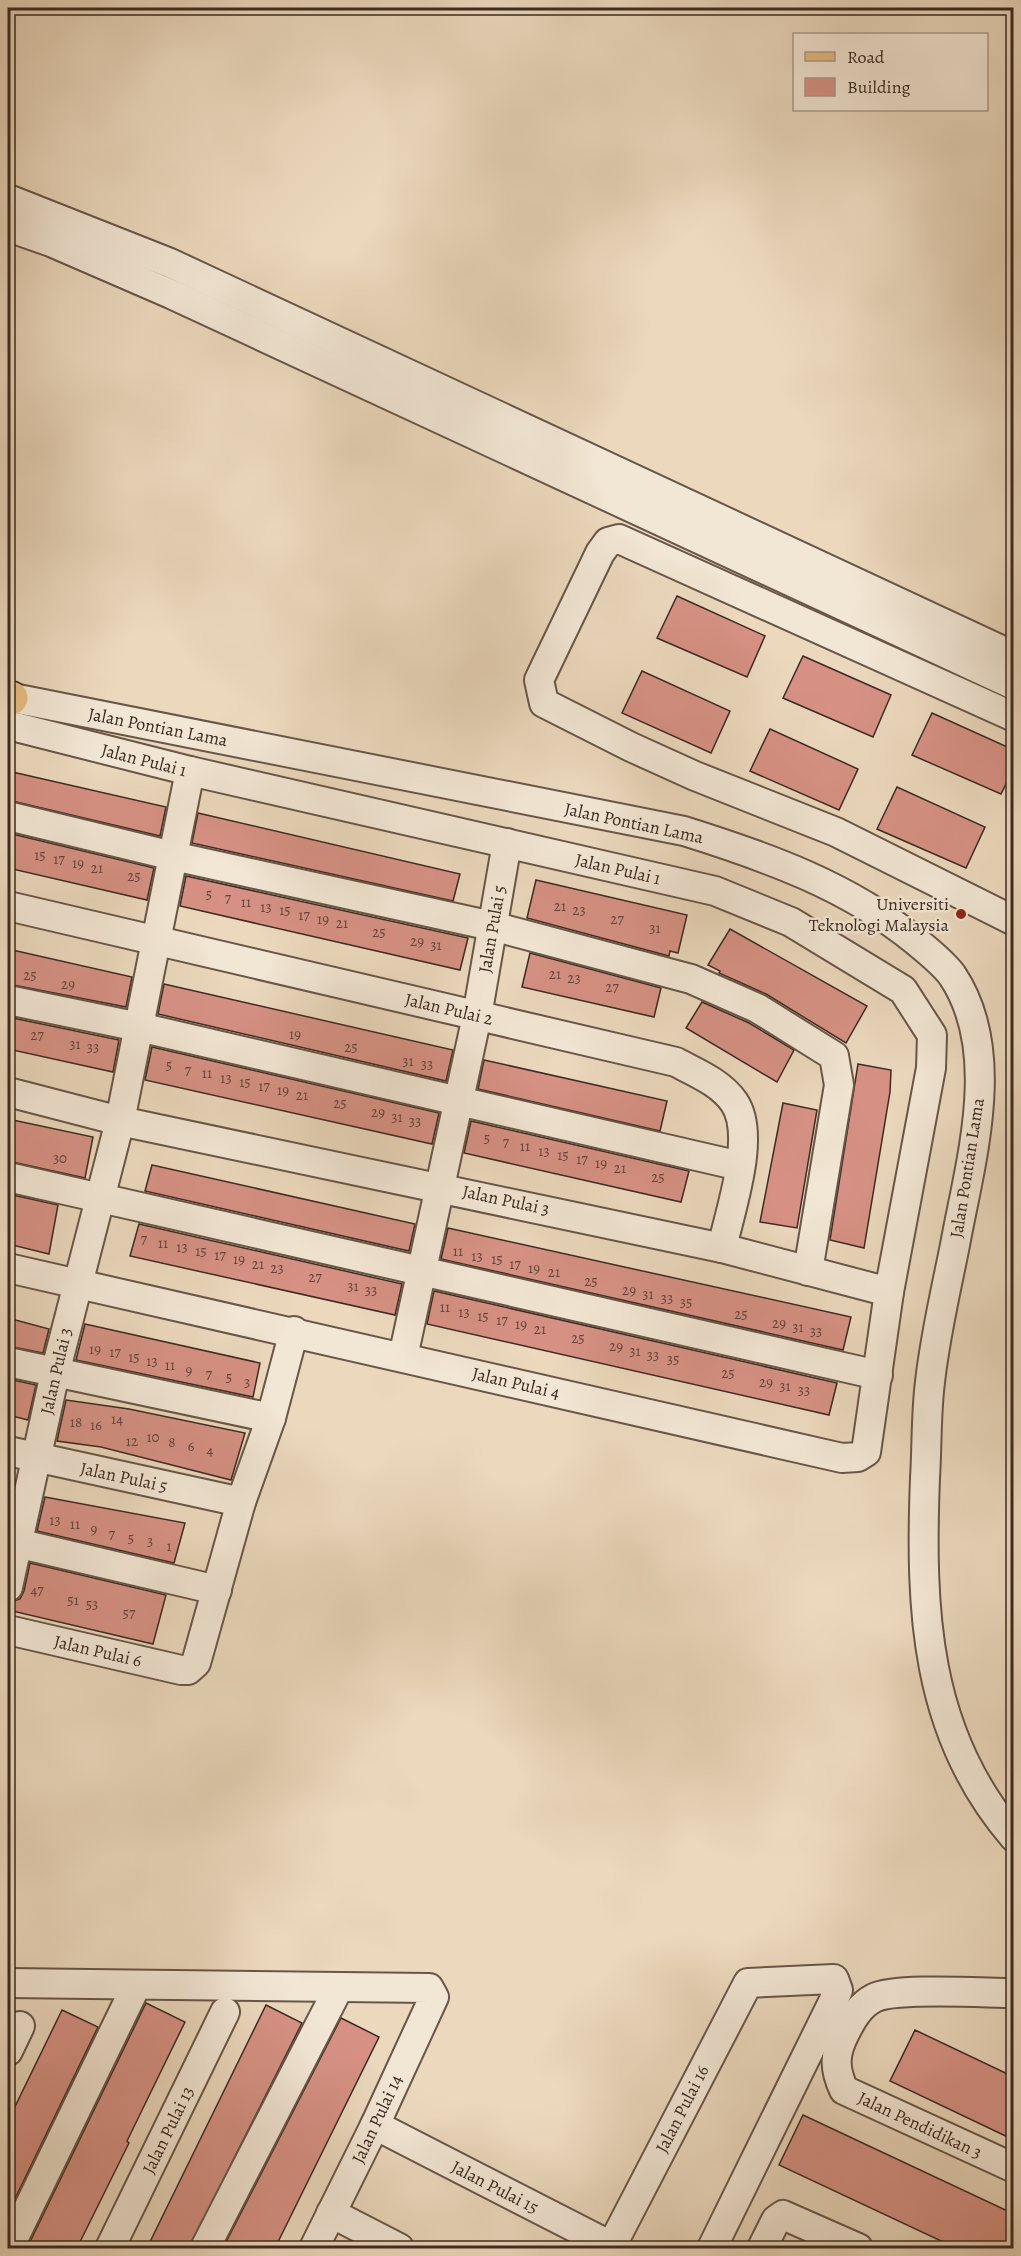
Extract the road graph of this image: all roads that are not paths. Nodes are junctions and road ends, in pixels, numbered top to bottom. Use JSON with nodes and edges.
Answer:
{"nodes":[{"id":1,"x":8,"y":199,"type":"edge"},
{"id":2,"x":8,"y":227,"type":"edge"},
{"id":3,"x":1014,"y":656,"type":"edge"},
{"id":4,"x":1014,"y":685,"type":"edge"},
{"id":5,"x":8,"y":704,"type":"edge"},
{"id":6,"x":1014,"y":717,"type":"edge"},
{"id":7,"x":190,"y":771,"type":"junction"},
{"id":8,"x":8,"y":816,"type":"edge"},
{"id":9,"x":507,"y":843,"type":"junction"},
{"id":10,"x":173,"y":856,"type":"junction"},
{"id":11,"x":8,"y":906,"type":"edge"},
{"id":12,"x":1014,"y":921,"type":"edge"},
{"id":13,"x":492,"y":926,"type":"junction"},
{"id":14,"x":156,"y":941,"type":"junction"},
{"id":15,"x":8,"y":1000,"type":"edge"},
{"id":16,"x":477,"y":1016,"type":"junction"},
{"id":17,"x":139,"y":1027,"type":"junction"},
{"id":18,"x":8,"y":1092,"type":"edge"},
{"id":19,"x":458,"y":1101,"type":"junction"},
{"id":20,"x":120,"y":1121,"type":"junction"},
{"id":21,"x":740,"y":1166,"type":"junction"},
{"id":22,"x":8,"y":1178,"type":"edge"},
{"id":23,"x":440,"y":1186,"type":"junction"},
{"id":24,"x":100,"y":1198,"type":"junction"},
{"id":25,"x":722,"y":1248,"type":"junction"},
{"id":26,"x":8,"y":1268,"type":"edge"},
{"id":27,"x":808,"y":1270,"type":"junction"},
{"id":28,"x":421,"y":1274,"type":"junction"},
{"id":29,"x":77,"y":1284,"type":"junction"},
{"id":30,"x":889,"y":1292,"type":"junction"},
{"id":31,"x":294,"y":1332,"type":"junction"},
{"id":32,"x":403,"y":1357,"type":"junction"},
{"id":33,"x":8,"y":1362,"type":"edge"},
{"id":34,"x":55,"y":1373,"type":"junction"},
{"id":35,"x":878,"y":1375,"type":"junction"},
{"id":36,"x":271,"y":1418,"type":"junction"},
{"id":37,"x":8,"y":1451,"type":"edge"},
{"id":38,"x":37,"y":1457,"type":"junction"},
{"id":39,"x":241,"y":1502,"type":"junction"},
{"id":40,"x":12,"y":1542,"type":"edge"},
{"id":41,"x":8,"y":1587,"type":"edge"},
{"id":42,"x":217,"y":1590,"type":"junction"},
{"id":43,"x":8,"y":1630,"type":"edge"},
{"id":44,"x":1014,"y":1837,"type":"edge"},
{"id":45,"x":8,"y":1983,"type":"edge"},
{"id":46,"x":136,"y":1986,"type":"junction"},
{"id":47,"x":338,"y":1989,"type":"junction"},
{"id":48,"x":1014,"y":1993,"type":"edge"},
{"id":49,"x":225,"y":2012,"type":"dead end"},
{"id":50,"x":20,"y":2026,"type":"dead end"},
{"id":51,"x":8,"y":2051,"type":"edge"},
{"id":52,"x":375,"y":2125,"type":"junction"},
{"id":53,"x":1014,"y":2168,"type":"edge"},
{"id":54,"x":332,"y":2213,"type":"junction"},
{"id":55,"x":9,"y":2248,"type":"edge"},
{"id":56,"x":110,"y":2248,"type":"edge"},
{"id":57,"x":205,"y":2248,"type":"edge"},
{"id":58,"x":314,"y":2248,"type":"edge"},
{"id":59,"x":399,"y":2248,"type":"edge"},
{"id":60,"x":613,"y":2248,"type":"edge"},
{"id":61,"x":712,"y":2248,"type":"edge"},
{"id":62,"x":762,"y":2248,"type":"edge"},
{"id":63,"x":858,"y":2248,"type":"edge"}],
"edges":[{"from":1,"to":3,"type":"street"},
{"from":2,"to":4,"type":"street"},
{"from":5,"to":7,"type":"street","name":"Jalan Pulai 1"},
{"from":5,"to":44,"type":"street","name":"Jalan Pontian Lama"},
{"from":6,"to":12,"type":"street"},
{"from":7,"to":9,"type":"street","name":"Jalan Pulai 1"},
{"from":7,"to":10,"type":"street"},
{"from":8,"to":10,"type":"street"},
{"from":9,"to":13,"type":"street","name":"Jalan Pulai 5"},
{"from":9,"to":30,"type":"street","name":"Jalan Pulai 1"},
{"from":10,"to":13,"type":"street"},
{"from":10,"to":14,"type":"street"},
{"from":11,"to":14,"type":"street","name":"Jalan Pulai 2"},
{"from":13,"to":16,"type":"street","name":"Jalan Pulai 5"},
{"from":13,"to":27,"type":"street"},
{"from":14,"to":16,"type":"street","name":"Jalan Pulai 2"},
{"from":14,"to":17,"type":"street"},
{"from":15,"to":17,"type":"street"},
{"from":16,"to":19,"type":"street","name":"Jalan Pulai 5"},
{"from":16,"to":21,"type":"street","name":"Jalan Pulai 2"},
{"from":17,"to":19,"type":"street"},
{"from":17,"to":20,"type":"street"},
{"from":18,"to":20,"type":"street","name":"Jalan Pulai 3"},
{"from":19,"to":21,"type":"street"},
{"from":19,"to":23,"type":"street","name":"Jalan Pulai 5"},
{"from":20,"to":23,"type":"street","name":"Jalan Pulai 3"},
{"from":20,"to":24,"type":"street","name":"Jalan Pulai 3"},
{"from":21,"to":25,"type":"street","name":"Jalan Pulai 2"},
{"from":22,"to":24,"type":"street"},
{"from":23,"to":25,"type":"street","name":"Jalan Pulai 3"},
{"from":23,"to":28,"type":"street","name":"Jalan Pulai 5"},
{"from":24,"to":28,"type":"street"},
{"from":24,"to":29,"type":"street","name":"Jalan Pulai 3"},
{"from":25,"to":27,"type":"street","name":"Jalan Pulai 3"},
{"from":26,"to":29,"type":"street","name":"Jalan Pulai 4"},
{"from":27,"to":30,"type":"street","name":"Jalan Pulai 3"},
{"from":28,"to":32,"type":"street","name":"Jalan Pulai 5"},
{"from":28,"to":35,"type":"street"},
{"from":29,"to":31,"type":"street","name":"Jalan Pulai 4"},
{"from":29,"to":34,"type":"street","name":"Jalan Pulai 3"},
{"from":30,"to":35,"type":"street","name":"Jalan Pulai 4"},
{"from":31,"to":32,"type":"street","name":"Jalan Pulai 4"},
{"from":31,"to":36,"type":"street"},
{"from":32,"to":35,"type":"street","name":"Jalan Pulai 4"},
{"from":33,"to":34,"type":"street"},
{"from":34,"to":36,"type":"street"},
{"from":34,"to":38,"type":"street","name":"Jalan Pulai 3"},
{"from":36,"to":39,"type":"street"},
{"from":37,"to":38,"type":"street","name":"Jalan Pulai 5"},
{"from":38,"to":39,"type":"street","name":"Jalan Pulai 5"},
{"from":38,"to":40,"type":"street","name":"Jalan Pulai 3"},
{"from":39,"to":42,"type":"street"},
{"from":40,"to":41,"type":"street","name":"Jalan Pulai 3"},
{"from":40,"to":42,"type":"street"},
{"from":42,"to":43,"type":"street","name":"Jalan Pulai 6"},
{"from":45,"to":46,"type":"street"},
{"from":46,"to":47,"type":"street"},
{"from":46,"to":55,"type":"street"},
{"from":47,"to":52,"type":"street","name":"Jalan Pulai 14"},
{"from":47,"to":57,"type":"street"},
{"from":48,"to":53,"type":"street","name":"Jalan Pendidikan 3"},
{"from":49,"to":56,"type":"street","name":"Jalan Pulai 13"},
{"from":50,"to":51,"type":"street"},
{"from":52,"to":54,"type":"street","name":"Jalan Pulai 14"},
{"from":52,"to":60,"type":"street","name":"Jalan Pulai 15"},
{"from":54,"to":58,"type":"street","name":"Jalan Pulai 14"},
{"from":54,"to":59,"type":"street"},
{"from":60,"to":61,"type":"street","name":"Jalan Pulai 16"},
{"from":62,"to":63,"type":"street"}]}
